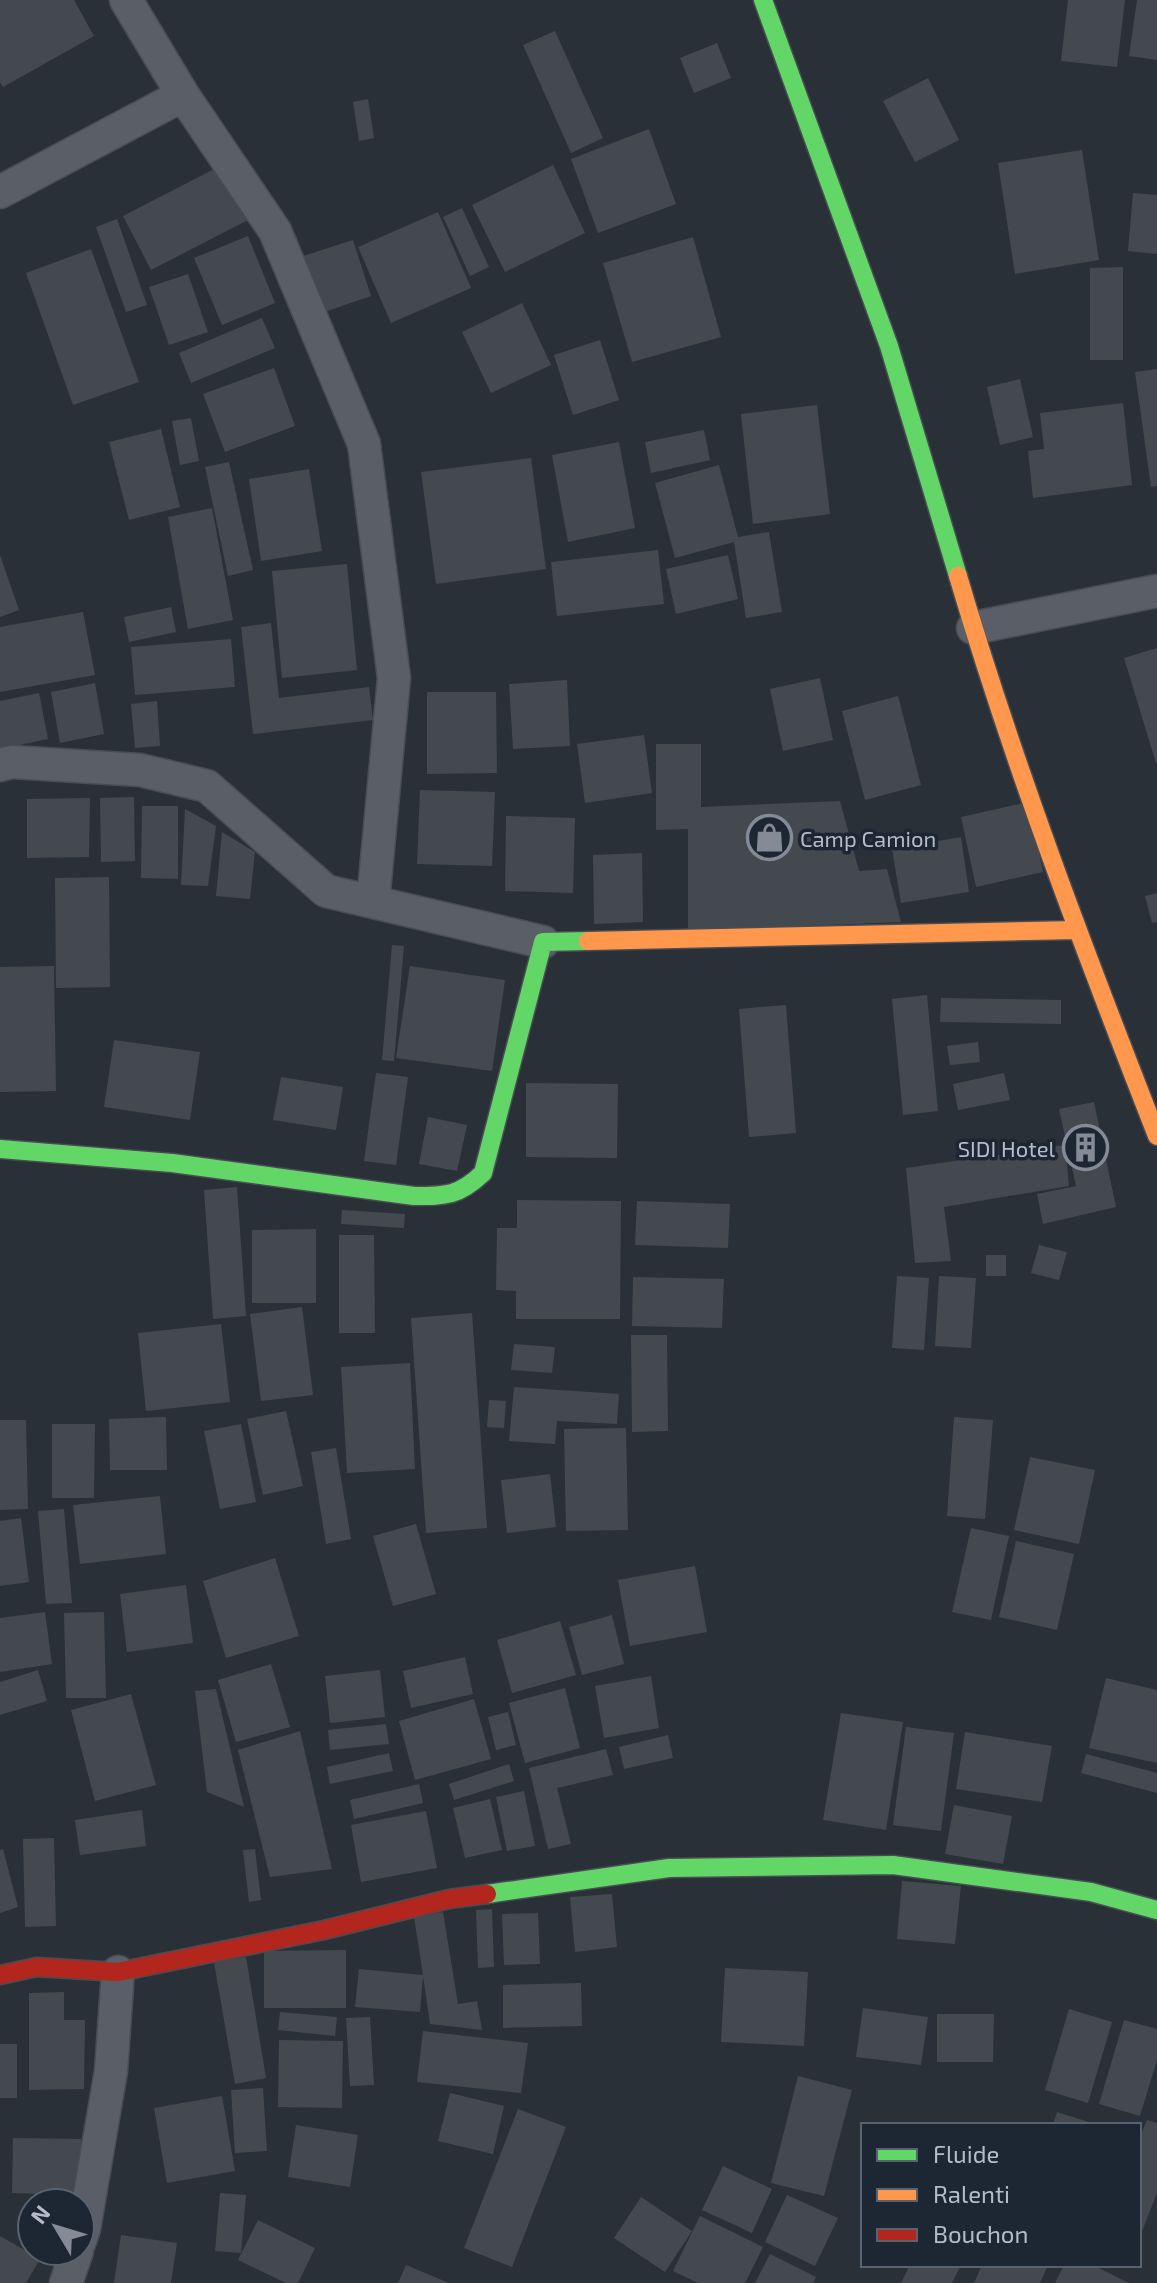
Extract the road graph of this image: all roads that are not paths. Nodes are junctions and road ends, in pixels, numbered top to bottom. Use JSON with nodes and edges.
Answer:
{"nodes":[{"id":1,"x":126,"y":0,"type":"edge"},
{"id":2,"x":763,"y":0,"type":"edge"},
{"id":3,"x":183,"y":95,"type":"junction"},
{"id":4,"x":0,"y":192,"type":"edge"},
{"id":5,"x":1157,"y":591,"type":"edge"},
{"id":6,"x":973,"y":628,"type":"junction"},
{"id":7,"x":0,"y":765,"type":"edge"},
{"id":8,"x":373,"y":902,"type":"junction"},
{"id":9,"x":1077,"y":930,"type":"junction"},
{"id":10,"x":543,"y":942,"type":"junction"},
{"id":11,"x":1157,"y":1136,"type":"edge"},
{"id":12,"x":0,"y":1149,"type":"edge"},
{"id":13,"x":1157,"y":1910,"type":"edge"},
{"id":14,"x":118,"y":1972,"type":"junction"},
{"id":15,"x":0,"y":1975,"type":"edge"},
{"id":16,"x":91,"y":2187,"type":"edge"}],
"edges":[{"from":1,"to":3,"type":"street"},
{"from":2,"to":6,"type":"street"},
{"from":3,"to":4,"type":"street"},
{"from":3,"to":8,"type":"street"},
{"from":5,"to":6,"type":"street"},
{"from":6,"to":9,"type":"street"},
{"from":7,"to":8,"type":"street"},
{"from":8,"to":10,"type":"street"},
{"from":9,"to":10,"type":"street"},
{"from":9,"to":11,"type":"street"},
{"from":10,"to":12,"type":"street"},
{"from":13,"to":14,"type":"street"},
{"from":14,"to":15,"type":"street"},
{"from":14,"to":16,"type":"street"}]}
